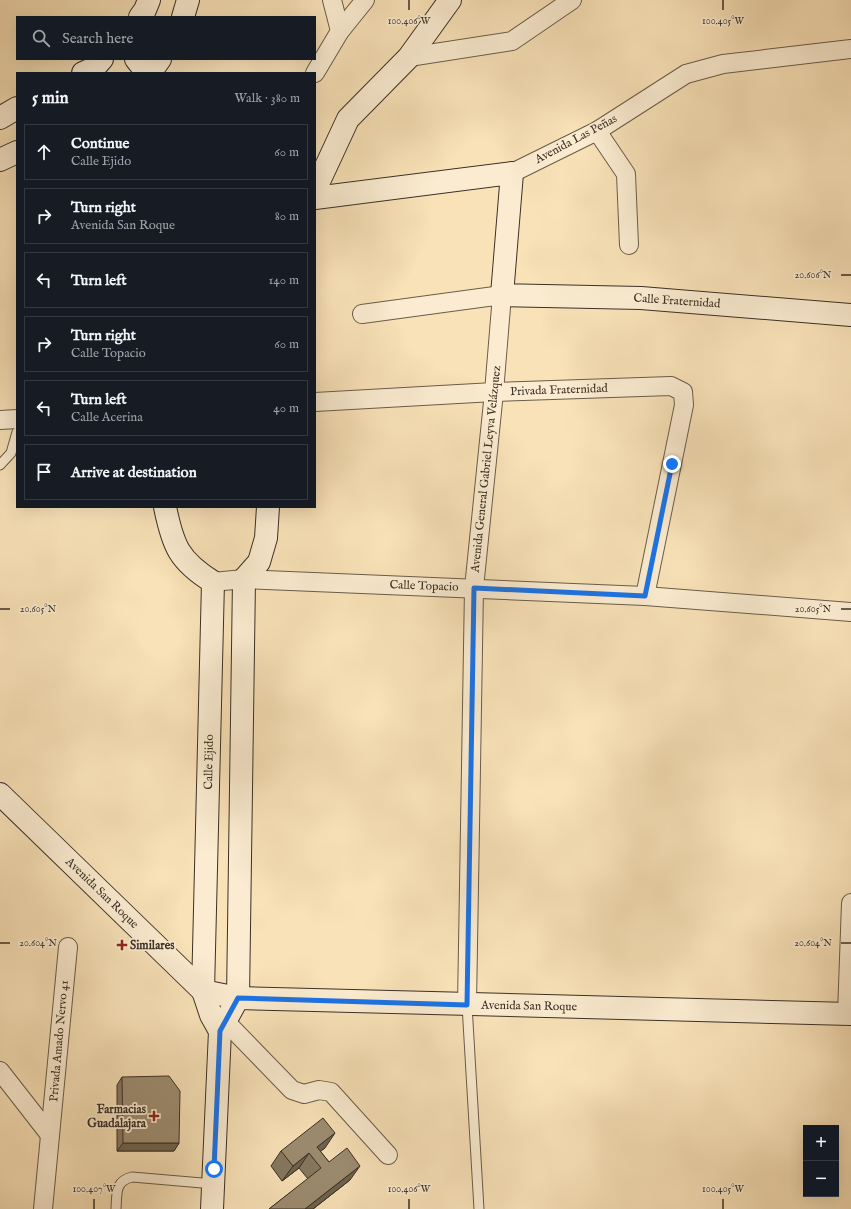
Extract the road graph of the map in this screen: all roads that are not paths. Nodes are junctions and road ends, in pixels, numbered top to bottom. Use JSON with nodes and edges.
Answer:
{"nodes":[{"id":1,"x":149,"y":0,"type":"edge"},
{"id":2,"x":188,"y":0,"type":"edge"},
{"id":3,"x":332,"y":0,"type":"edge"},
{"id":4,"x":365,"y":0,"type":"edge"},
{"id":5,"x":450,"y":0,"type":"edge"},
{"id":6,"x":572,"y":0,"type":"edge"},
{"id":7,"x":141,"y":16,"type":"edge"},
{"id":8,"x":183,"y":16,"type":"edge"},
{"id":9,"x":340,"y":32,"type":"junction"},
{"id":10,"x":851,"y":48,"type":"edge"},
{"id":11,"x":409,"y":57,"type":"junction"},
{"id":12,"x":137,"y":60,"type":"edge"},
{"id":13,"x":159,"y":60,"type":"edge"},
{"id":14,"x":146,"y":72,"type":"edge"},
{"id":15,"x":151,"y":72,"type":"edge"},
{"id":16,"x":315,"y":72,"type":"edge"},
{"id":17,"x":16,"y":109,"type":"edge"},
{"id":18,"x":0,"y":118,"type":"edge"},
{"id":19,"x":597,"y":131,"type":"junction"},
{"id":20,"x":16,"y":152,"type":"edge"},
{"id":21,"x":0,"y":160,"type":"edge"},
{"id":22,"x":512,"y":173,"type":"junction"},
{"id":23,"x":316,"y":188,"type":"edge"},
{"id":24,"x":316,"y":198,"type":"edge"},
{"id":25,"x":629,"y":245,"type":"dead end"},
{"id":26,"x":502,"y":295,"type":"junction"},
{"id":27,"x":362,"y":314,"type":"dead end"},
{"id":28,"x":851,"y":315,"type":"edge"},
{"id":29,"x":494,"y":392,"type":"junction"},
{"id":30,"x":316,"y":402,"type":"edge"},
{"id":31,"x":16,"y":419,"type":"edge"},
{"id":32,"x":0,"y":420,"type":"edge"},
{"id":33,"x":16,"y":436,"type":"edge"},
{"id":34,"x":0,"y":464,"type":"edge"},
{"id":35,"x":165,"y":508,"type":"edge"},
{"id":36,"x":268,"y":508,"type":"edge"},
{"id":37,"x":244,"y":579,"type":"junction"},
{"id":38,"x":213,"y":582,"type":"junction"},
{"id":39,"x":474,"y":588,"type":"junction"},
{"id":40,"x":645,"y":596,"type":"junction"},
{"id":41,"x":851,"y":612,"type":"edge"},
{"id":42,"x":0,"y":794,"type":"edge"},
{"id":43,"x":851,"y":903,"type":"edge"},
{"id":44,"x":68,"y":947,"type":"dead end"},
{"id":45,"x":203,"y":991,"type":"junction"},
{"id":46,"x":238,"y":998,"type":"junction"},
{"id":47,"x":467,"y":1005,"type":"junction"},
{"id":48,"x":849,"y":1014,"type":"edge"},
{"id":49,"x":222,"y":1026,"type":"junction"},
{"id":50,"x":0,"y":1071,"type":"edge"},
{"id":51,"x":50,"y":1135,"type":"junction"},
{"id":52,"x":388,"y":1155,"type":"dead end"},
{"id":53,"x":214,"y":1184,"type":"junction"},
{"id":54,"x":43,"y":1209,"type":"edge"},
{"id":55,"x":116,"y":1209,"type":"edge"},
{"id":56,"x":212,"y":1209,"type":"edge"},
{"id":57,"x":480,"y":1209,"type":"edge"}],
"edges":[{"from":1,"to":7,"type":"street"},
{"from":2,"to":8,"type":"street"},
{"from":3,"to":9,"type":"street"},
{"from":4,"to":9,"type":"street"},
{"from":5,"to":11,"type":"street"},
{"from":6,"to":11,"type":"street"},
{"from":9,"to":16,"type":"street"},
{"from":10,"to":19,"type":"street","name":"Avenida Las Peñas"},
{"from":11,"to":23,"type":"street"},
{"from":12,"to":14,"type":"street"},
{"from":13,"to":15,"type":"street"},
{"from":17,"to":18,"type":"street"},
{"from":19,"to":22,"type":"street","name":"Avenida Las Peñas"},
{"from":19,"to":25,"type":"street"},
{"from":20,"to":21,"type":"street"},
{"from":22,"to":24,"type":"street","name":"Avenida Las Peñas"},
{"from":22,"to":26,"type":"street","name":"Avenida General Gabriel Leyva Velázquez"},
{"from":26,"to":27,"type":"street"},
{"from":26,"to":28,"type":"street","name":"Calle Fraternidad"},
{"from":26,"to":29,"type":"street","name":"Avenida General Gabriel Leyva Velázquez"},
{"from":29,"to":30,"type":"street","name":"Privada Fraternidad"},
{"from":29,"to":39,"type":"street","name":"Avenida General Gabriel Leyva Velázquez"},
{"from":29,"to":40,"type":"street","name":"Privada Fraternidad"},
{"from":31,"to":32,"type":"street"},
{"from":33,"to":34,"type":"lane"},
{"from":35,"to":38,"type":"street"},
{"from":36,"to":37,"type":"street"},
{"from":37,"to":38,"type":"street","name":"Calle Topacio"},
{"from":37,"to":39,"type":"street","name":"Calle Topacio"},
{"from":37,"to":46,"type":"street"},
{"from":38,"to":45,"type":"street","name":"Calle Ejido"},
{"from":39,"to":40,"type":"street","name":"Calle Topacio"},
{"from":39,"to":47,"type":"street","name":"Avenida General Gabriel Leyva Velázquez"},
{"from":40,"to":41,"type":"street","name":"Calle Topacio"},
{"from":42,"to":45,"type":"street","name":"Avenida San Roque"},
{"from":43,"to":48,"type":"street"},
{"from":44,"to":51,"type":"street","name":"Privada Amado Nervo 41"},
{"from":45,"to":46,"type":"street","name":"Avenida San Roque"},
{"from":45,"to":49,"type":"street","name":"Calle Ejido"},
{"from":46,"to":47,"type":"street","name":"Avenida San Roque"},
{"from":46,"to":49,"type":"street"},
{"from":47,"to":48,"type":"street","name":"Avenida San Roque"},
{"from":47,"to":57,"type":"lane"},
{"from":49,"to":52,"type":"street"},
{"from":49,"to":53,"type":"street"},
{"from":50,"to":51,"type":"street"},
{"from":51,"to":54,"type":"street","name":"Privada Amado Nervo 41"},
{"from":53,"to":55,"type":"lane"},
{"from":53,"to":56,"type":"street"}]}
